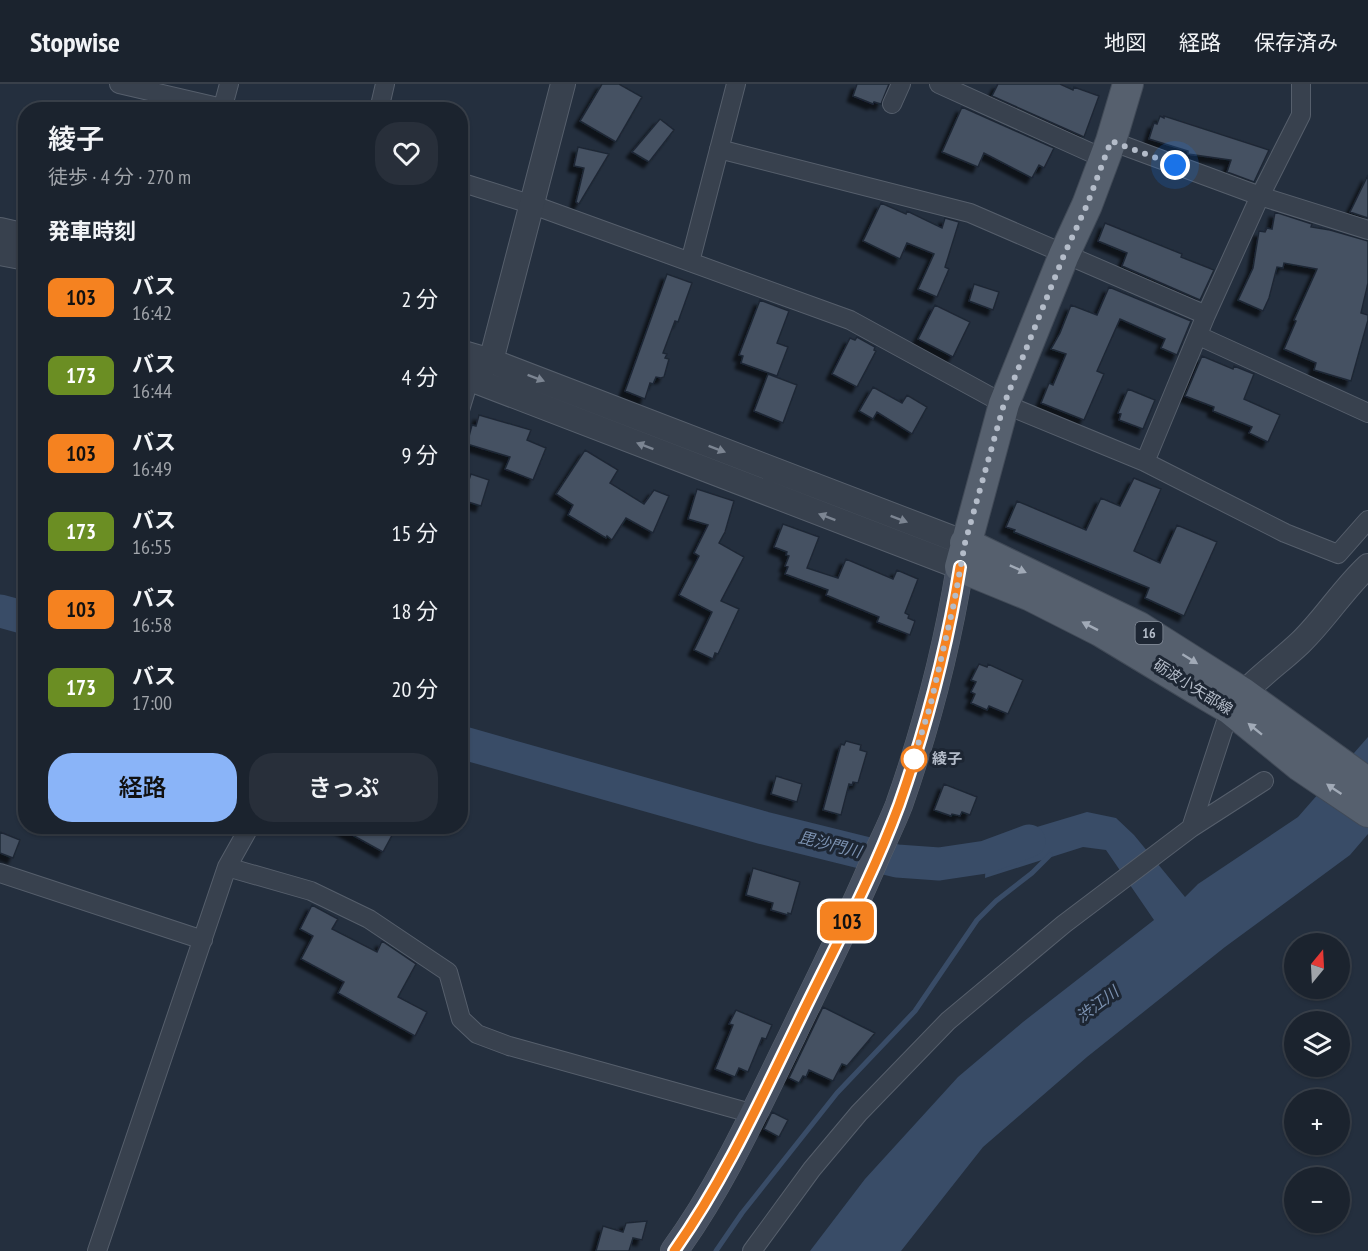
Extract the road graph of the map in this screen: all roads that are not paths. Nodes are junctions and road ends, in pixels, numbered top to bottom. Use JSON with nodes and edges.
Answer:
{"nodes":[{"id":1,"x":119,"y":84,"type":"edge"},
{"id":2,"x":229,"y":84,"type":"edge"},
{"id":3,"x":385,"y":84,"type":"edge"},
{"id":4,"x":563,"y":84,"type":"edge"},
{"id":5,"x":736,"y":84,"type":"edge"},
{"id":6,"x":901,"y":84,"type":"edge"},
{"id":7,"x":939,"y":84,"type":"edge"},
{"id":8,"x":1301,"y":84,"type":"edge"},
{"id":9,"x":1121,"y":87,"type":"edge"},
{"id":10,"x":195,"y":102,"type":"edge"},
{"id":11,"x":226,"y":102,"type":"edge"},
{"id":12,"x":381,"y":102,"type":"edge"},
{"id":13,"x":892,"y":104,"type":"dead end"},
{"id":14,"x":719,"y":149,"type":"junction"},
{"id":15,"x":1108,"y":150,"type":"junction"},
{"id":16,"x":468,"y":185,"type":"edge"},
{"id":17,"x":1260,"y":196,"type":"junction"},
{"id":18,"x":533,"y":205,"type":"junction"},
{"id":19,"x":0,"y":230,"type":"edge"},
{"id":20,"x":1368,"y":230,"type":"edge"},
{"id":21,"x":18,"y":234,"type":"edge"},
{"id":22,"x":0,"y":253,"type":"edge"},
{"id":23,"x":1064,"y":255,"type":"junction"},
{"id":24,"x":18,"y":256,"type":"edge"},
{"id":25,"x":690,"y":262,"type":"junction"},
{"id":26,"x":1206,"y":315,"type":"junction"},
{"id":27,"x":1199,"y":336,"type":"junction"},
{"id":28,"x":468,"y":354,"type":"edge"},
{"id":29,"x":491,"y":361,"type":"junction"},
{"id":30,"x":468,"y":374,"type":"edge"},
{"id":31,"x":468,"y":377,"type":"edge"},
{"id":32,"x":1004,"y":404,"type":"junction"},
{"id":33,"x":1368,"y":413,"type":"edge"},
{"id":34,"x":1145,"y":462,"type":"junction"},
{"id":35,"x":1368,"y":520,"type":"edge"},
{"id":36,"x":963,"y":555,"type":"junction"},
{"id":37,"x":1368,"y":566,"type":"edge"},
{"id":38,"x":1237,"y":701,"type":"junction"},
{"id":39,"x":1309,"y":757,"type":"junction"},
{"id":40,"x":1264,"y":781,"type":"dead end"},
{"id":41,"x":1368,"y":783,"type":"edge"},
{"id":42,"x":1368,"y":812,"type":"edge"},
{"id":43,"x":1191,"y":828,"type":"junction"},
{"id":44,"x":246,"y":834,"type":"edge"},
{"id":45,"x":227,"y":867,"type":"junction"},
{"id":46,"x":0,"y":873,"type":"edge"},
{"id":47,"x":203,"y":940,"type":"junction"},
{"id":48,"x":754,"y":1114,"type":"junction"},
{"id":49,"x":97,"y":1251,"type":"edge"},
{"id":50,"x":674,"y":1251,"type":"edge"},
{"id":51,"x":752,"y":1251,"type":"edge"}],
"edges":[{"from":1,"to":10,"type":"street"},
{"from":2,"to":11,"type":"street"},
{"from":3,"to":12,"type":"street"},
{"from":4,"to":18,"type":"street"},
{"from":5,"to":14,"type":"street"},
{"from":6,"to":13,"type":"street"},
{"from":7,"to":15,"type":"street"},
{"from":8,"to":17,"type":"street"},
{"from":9,"to":15,"type":"main road"},
{"from":14,"to":23,"type":"street"},
{"from":14,"to":25,"type":"street"},
{"from":15,"to":17,"type":"street"},
{"from":15,"to":23,"type":"main road"},
{"from":16,"to":18,"type":"street"},
{"from":17,"to":20,"type":"street"},
{"from":17,"to":26,"type":"street"},
{"from":18,"to":25,"type":"street"},
{"from":18,"to":29,"type":"street"},
{"from":19,"to":21,"type":"street"},
{"from":22,"to":24,"type":"street"},
{"from":23,"to":26,"type":"street"},
{"from":23,"to":32,"type":"main road"},
{"from":25,"to":32,"type":"street"},
{"from":26,"to":27,"type":"street"},
{"from":27,"to":33,"type":"street"},
{"from":27,"to":34,"type":"street"},
{"from":28,"to":29,"type":"street"},
{"from":29,"to":30,"type":"street"},
{"from":29,"to":36,"type":"street","one_way":true},
{"from":36,"to":31,"type":"street","one_way":true},
{"from":32,"to":34,"type":"street"},
{"from":32,"to":36,"type":"main road"},
{"from":34,"to":35,"type":"street"},
{"from":36,"to":38,"type":"main road","name":"砺波小矢部線","number":"16"},
{"from":36,"to":48,"type":"main road"},
{"from":37,"to":38,"type":"street"},
{"from":38,"to":39,"type":"main road","name":"砺波小矢部線","number":"16"},
{"from":38,"to":43,"type":"street"},
{"from":39,"to":41,"type":"main road","name":"砺波小矢部線","number":"16"},
{"from":42,"to":39,"type":"main road","name":"砺波小矢部線","number":"16","one_way":true},
{"from":40,"to":43,"type":"street"},
{"from":43,"to":51,"type":"street"},
{"from":44,"to":45,"type":"street"},
{"from":45,"to":47,"type":"street"},
{"from":45,"to":48,"type":"street"},
{"from":46,"to":47,"type":"street"},
{"from":47,"to":49,"type":"street"},
{"from":48,"to":50,"type":"main road"}]}
